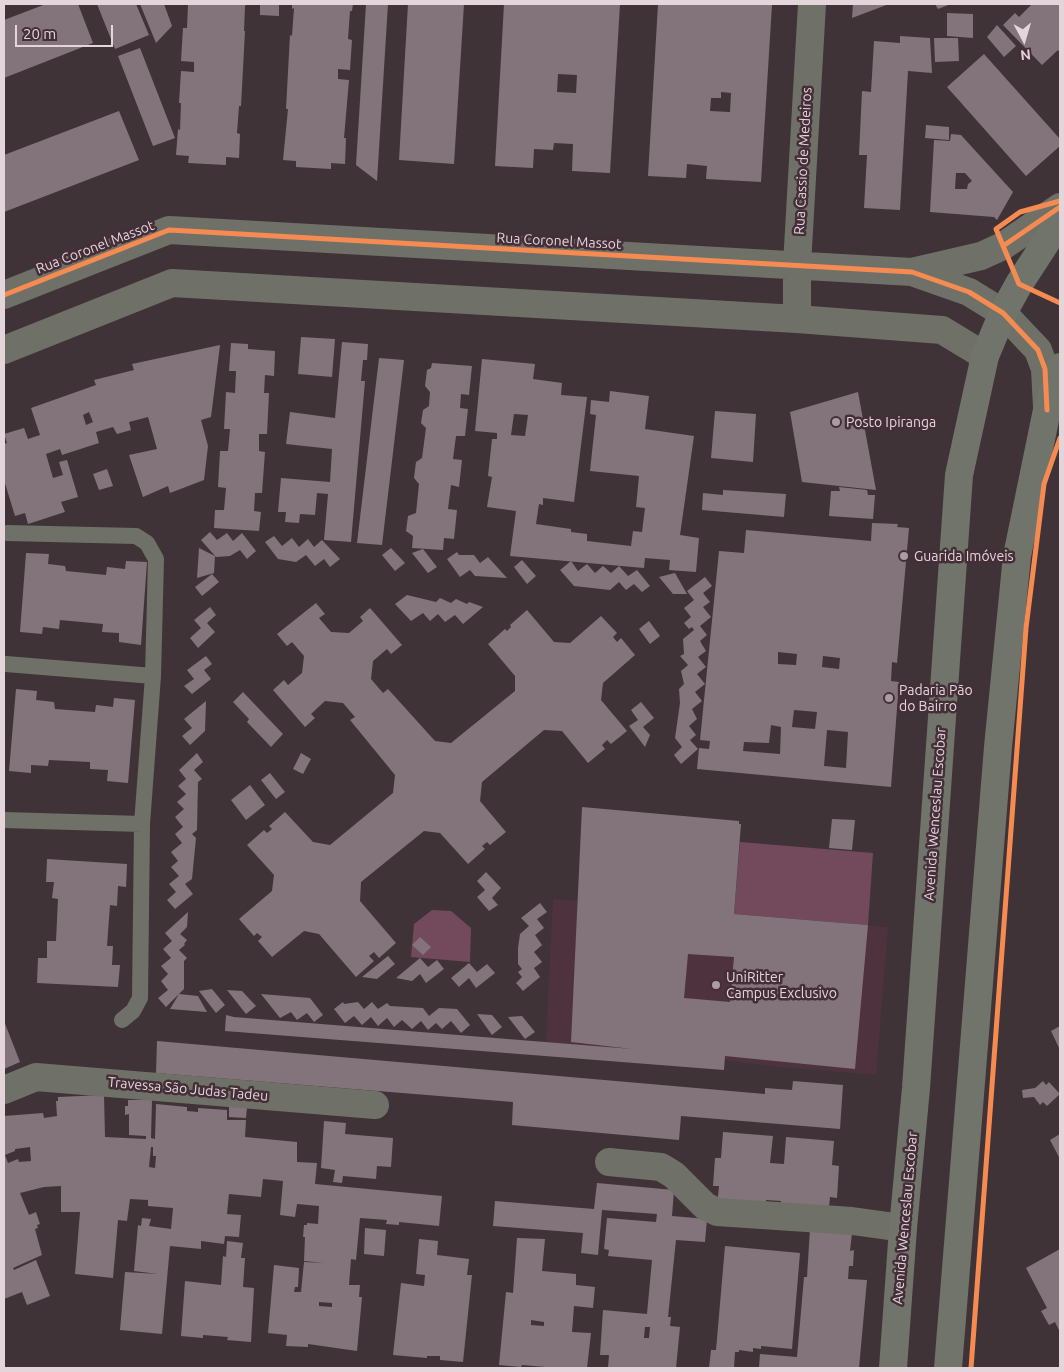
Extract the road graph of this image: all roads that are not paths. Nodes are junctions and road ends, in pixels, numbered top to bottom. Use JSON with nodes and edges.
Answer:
{"nodes":[{"id":1,"x":812,"y":4,"type":"edge"},
{"id":2,"x":1060,"y":207,"type":"edge"},
{"id":3,"x":1060,"y":221,"type":"edge"},
{"id":4,"x":797,"y":265,"type":"junction"},
{"id":5,"x":912,"y":272,"type":"junction"},
{"id":6,"x":4,"y":295,"type":"edge"},
{"id":7,"x":1003,"y":313,"type":"junction"},
{"id":8,"x":797,"y":318,"type":"junction"},
{"id":9,"x":4,"y":350,"type":"edge"},
{"id":10,"x":985,"y":356,"type":"junction"},
{"id":11,"x":1060,"y":367,"type":"edge"},
{"id":12,"x":1047,"y":410,"type":"junction"},
{"id":13,"x":8,"y":533,"type":"dead end"},
{"id":14,"x":6,"y":664,"type":"dead end"},
{"id":15,"x":153,"y":676,"type":"junction"},
{"id":16,"x":4,"y":820,"type":"edge"},
{"id":17,"x":142,"y":824,"type":"junction"},
{"id":18,"x":122,"y":1020,"type":"dead end"},
{"id":19,"x":4,"y":1090,"type":"edge"},
{"id":20,"x":375,"y":1105,"type":"dead end"},
{"id":21,"x":609,"y":1162,"type":"dead end"},
{"id":22,"x":903,"y":1228,"type":"junction"},
{"id":23,"x":893,"y":1368,"type":"edge"},
{"id":24,"x":948,"y":1368,"type":"edge"}],
"edges":[{"from":1,"to":4,"type":"street","name":"Rua Cassio de Medeiros"},
{"from":2,"to":5,"type":"street"},
{"from":3,"to":7,"type":"main road","name":"Avenida Wenceslau Escobar"},
{"from":4,"to":5,"type":"street","name":"Rua Coronel Massot"},
{"from":4,"to":6,"type":"street","name":"Rua Coronel Massot"},
{"from":4,"to":8,"type":"street","name":"Rua Cassio de Medeiros"},
{"from":5,"to":7,"type":"street","name":"Rua Coronel Massot"},
{"from":7,"to":10,"type":"main road","name":"Avenida Wenceslau Escobar"},
{"from":7,"to":12,"type":"street","name":"Rua Coronel Massot"},
{"from":8,"to":9,"type":"street"},
{"from":8,"to":10,"type":"street"},
{"from":10,"to":22,"type":"main road","name":"Avenida Wenceslau Escobar"},
{"from":11,"to":12,"type":"main road"},
{"from":12,"to":24,"type":"main road"},
{"from":13,"to":15,"type":"lane"},
{"from":14,"to":15,"type":"lane"},
{"from":15,"to":17,"type":"lane"},
{"from":16,"to":17,"type":"lane"},
{"from":17,"to":18,"type":"lane"},
{"from":19,"to":20,"type":"street","name":"Travessa São Judas Tadeu"},
{"from":21,"to":22,"type":"street"},
{"from":22,"to":23,"type":"main road","name":"Avenida Wenceslau Escobar"}]}
